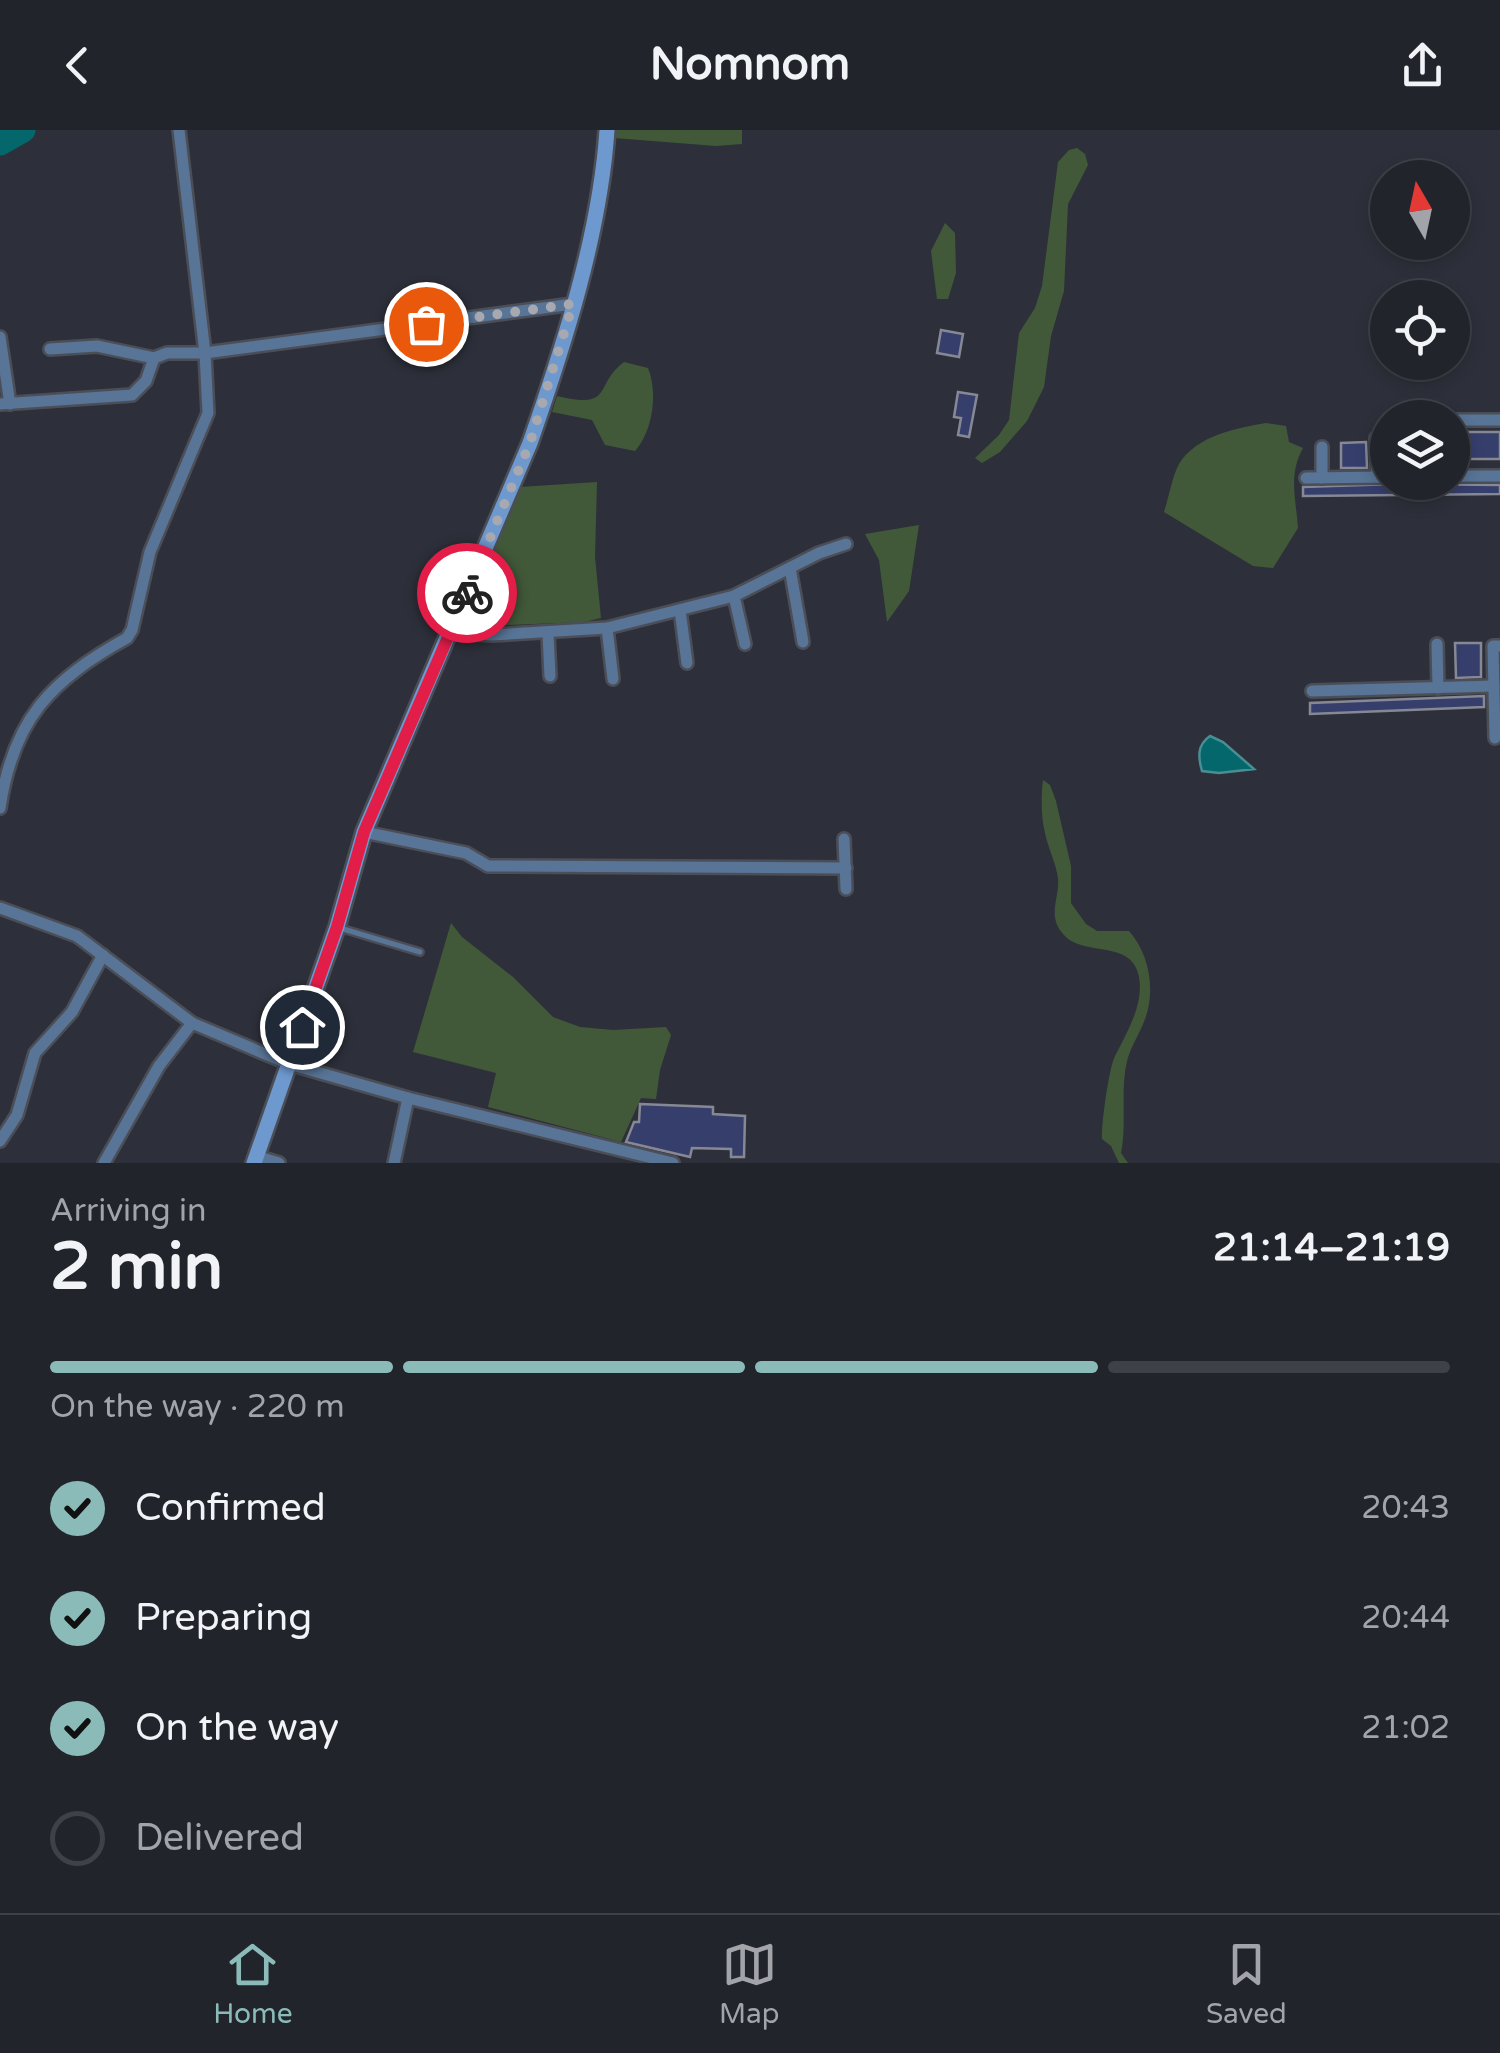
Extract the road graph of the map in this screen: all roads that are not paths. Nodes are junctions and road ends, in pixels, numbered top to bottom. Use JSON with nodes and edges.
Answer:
{"nodes":[{"id":1,"x":179,"y":130,"type":"edge"},
{"id":2,"x":607,"y":130,"type":"edge"},
{"id":3,"x":573,"y":304,"type":"junction"},
{"id":4,"x":0,"y":337,"type":"edge"},
{"id":5,"x":50,"y":349,"type":"dead end"},
{"id":6,"x":205,"y":354,"type":"junction"},
{"id":7,"x":2,"y":358,"type":"edge"},
{"id":8,"x":154,"y":358,"type":"junction"},
{"id":9,"x":5,"y":404,"type":"edge"},
{"id":10,"x":1470,"y":420,"type":"edge"},
{"id":11,"x":1500,"y":420,"type":"edge"},
{"id":12,"x":1322,"y":447,"type":"dead end"},
{"id":13,"x":1470,"y":476,"type":"edge"},
{"id":14,"x":1500,"y":476,"type":"edge"},
{"id":15,"x":1370,"y":477,"type":"edge"},
{"id":16,"x":1306,"y":478,"type":"dead end"},
{"id":17,"x":1322,"y":478,"type":"junction"},
{"id":18,"x":846,"y":544,"type":"dead end"},
{"id":19,"x":790,"y":568,"type":"junction"},
{"id":20,"x":734,"y":596,"type":"junction"},
{"id":21,"x":680,"y":610,"type":"junction"},
{"id":22,"x":606,"y":628,"type":"junction"},
{"id":23,"x":450,"y":632,"type":"junction"},
{"id":24,"x":548,"y":634,"type":"junction"},
{"id":25,"x":803,"y":642,"type":"dead end"},
{"id":26,"x":745,"y":644,"type":"dead end"},
{"id":27,"x":1438,"y":644,"type":"dead end"},
{"id":28,"x":1500,"y":646,"type":"edge"},
{"id":29,"x":687,"y":662,"type":"dead end"},
{"id":30,"x":550,"y":676,"type":"dead end"},
{"id":31,"x":613,"y":680,"type":"dead end"},
{"id":32,"x":1494,"y":686,"type":"junction"},
{"id":33,"x":1438,"y":688,"type":"junction"},
{"id":34,"x":1312,"y":691,"type":"dead end"},
{"id":35,"x":1495,"y":738,"type":"dead end"},
{"id":36,"x":0,"y":808,"type":"edge"},
{"id":37,"x":364,"y":832,"type":"junction"},
{"id":38,"x":844,"y":838,"type":"dead end"},
{"id":39,"x":846,"y":868,"type":"junction"},
{"id":40,"x":846,"y":889,"type":"dead end"},
{"id":41,"x":0,"y":908,"type":"edge"},
{"id":42,"x":337,"y":927,"type":"junction"},
{"id":43,"x":420,"y":952,"type":"dead end"},
{"id":44,"x":103,"y":955,"type":"junction"},
{"id":45,"x":192,"y":1023,"type":"junction"},
{"id":46,"x":289,"y":1064,"type":"junction"},
{"id":47,"x":408,"y":1098,"type":"junction"},
{"id":48,"x":0,"y":1141,"type":"edge"},
{"id":49,"x":255,"y":1159,"type":"edge"},
{"id":50,"x":104,"y":1163,"type":"edge"},
{"id":51,"x":279,"y":1163,"type":"edge"},
{"id":52,"x":394,"y":1163,"type":"edge"},
{"id":53,"x":673,"y":1163,"type":"edge"}],
"edges":[{"from":1,"to":6,"type":"street"},
{"from":2,"to":3,"type":"street"},
{"from":3,"to":6,"type":"street"},
{"from":3,"to":23,"type":"street"},
{"from":4,"to":7,"type":"street"},
{"from":5,"to":8,"type":"street"},
{"from":6,"to":8,"type":"street"},
{"from":6,"to":36,"type":"street"},
{"from":7,"to":9,"type":"street"},
{"from":8,"to":9,"type":"street"},
{"from":10,"to":11,"type":"street"},
{"from":12,"to":17,"type":"street"},
{"from":13,"to":14,"type":"street"},
{"from":15,"to":17,"type":"street"},
{"from":16,"to":17,"type":"street"},
{"from":18,"to":19,"type":"street"},
{"from":19,"to":20,"type":"street"},
{"from":19,"to":25,"type":"street"},
{"from":20,"to":21,"type":"street"},
{"from":20,"to":26,"type":"street"},
{"from":21,"to":22,"type":"street"},
{"from":21,"to":29,"type":"street"},
{"from":22,"to":24,"type":"street"},
{"from":22,"to":31,"type":"street"},
{"from":23,"to":24,"type":"street"},
{"from":23,"to":37,"type":"street"},
{"from":24,"to":30,"type":"street"},
{"from":27,"to":33,"type":"street"},
{"from":28,"to":32,"type":"street"},
{"from":32,"to":33,"type":"street"},
{"from":32,"to":35,"type":"street"},
{"from":33,"to":34,"type":"street"},
{"from":37,"to":39,"type":"street"},
{"from":37,"to":42,"type":"street"},
{"from":38,"to":39,"type":"street"},
{"from":39,"to":40,"type":"street"},
{"from":41,"to":44,"type":"street"},
{"from":42,"to":43,"type":"lane"},
{"from":42,"to":46,"type":"street"},
{"from":44,"to":45,"type":"street"},
{"from":44,"to":48,"type":"street"},
{"from":45,"to":46,"type":"street"},
{"from":45,"to":50,"type":"street"},
{"from":46,"to":47,"type":"street"},
{"from":46,"to":49,"type":"street"},
{"from":47,"to":52,"type":"street"},
{"from":47,"to":53,"type":"street"},
{"from":49,"to":51,"type":"street"}]}
